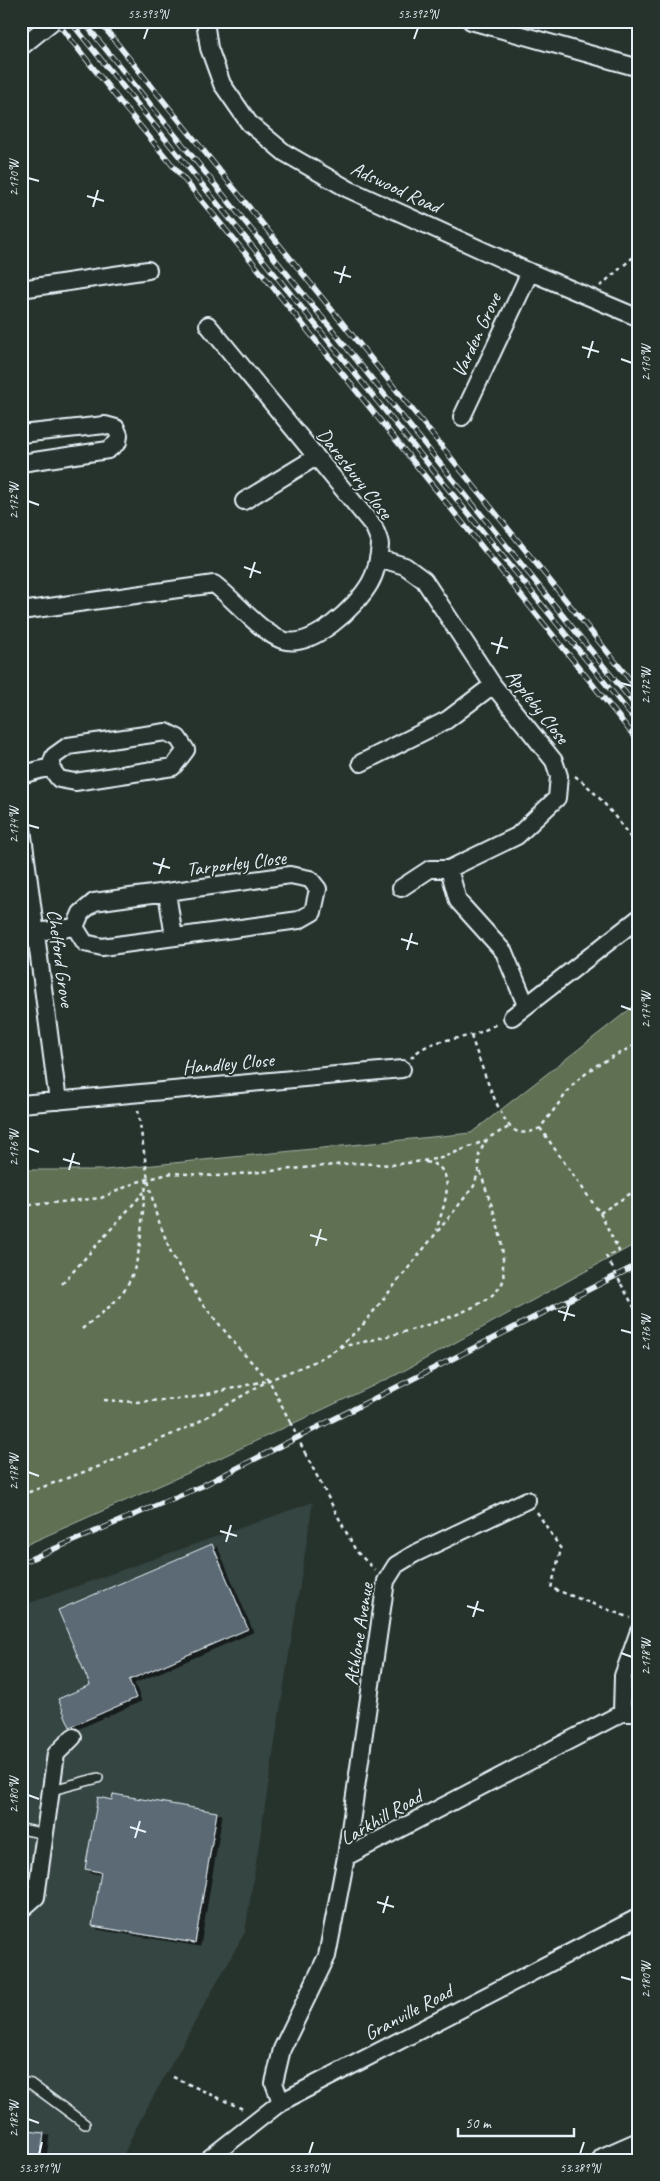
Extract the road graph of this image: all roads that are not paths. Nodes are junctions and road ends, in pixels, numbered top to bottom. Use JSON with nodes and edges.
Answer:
{"nodes":[{"id":1,"x":53,"y":21,"type":"edge"},
{"id":2,"x":205,"y":21,"type":"edge"},
{"id":3,"x":471,"y":21,"type":"edge"},
{"id":4,"x":512,"y":27,"type":"edge"},
{"id":5,"x":25,"y":44,"type":"edge"},
{"id":6,"x":639,"y":68,"type":"edge"},
{"id":7,"x":148,"y":270,"type":"dead end"},
{"id":8,"x":530,"y":272,"type":"junction"},
{"id":9,"x":21,"y":289,"type":"edge"},
{"id":10,"x":639,"y":318,"type":"edge"},
{"id":11,"x":208,"y":325,"type":"dead end"},
{"id":12,"x":462,"y":417,"type":"dead end"},
{"id":13,"x":21,"y":434,"type":"edge"},
{"id":14,"x":316,"y":457,"type":"junction"},
{"id":15,"x":21,"y":463,"type":"edge"},
{"id":16,"x":244,"y":501,"type":"dead end"},
{"id":17,"x":378,"y":558,"type":"junction"},
{"id":18,"x":21,"y":611,"type":"edge"},
{"id":19,"x":493,"y":685,"type":"junction"},
{"id":20,"x":361,"y":763,"type":"dead end"},
{"id":21,"x":50,"y":767,"type":"junction"},
{"id":22,"x":21,"y":775,"type":"edge"},
{"id":23,"x":21,"y":821,"type":"edge"},
{"id":24,"x":449,"y":869,"type":"junction"},
{"id":25,"x":400,"y":888,"type":"dead end"},
{"id":26,"x":167,"y":893,"type":"junction"},
{"id":27,"x":639,"y":918,"type":"edge"},
{"id":28,"x":75,"y":928,"type":"junction"},
{"id":29,"x":29,"y":933,"type":"edge"},
{"id":30,"x":174,"y":937,"type":"junction"},
{"id":31,"x":526,"y":1005,"type":"junction"},
{"id":32,"x":512,"y":1018,"type":"road end"},
{"id":33,"x":402,"y":1069,"type":"road end"},
{"id":34,"x":58,"y":1101,"type":"junction"},
{"id":35,"x":21,"y":1104,"type":"edge"},
{"id":36,"x":527,"y":1500,"type":"road end"},
{"id":37,"x":634,"y":1624,"type":"edge"},
{"id":38,"x":622,"y":1713,"type":"junction"},
{"id":39,"x":639,"y":1713,"type":"edge"},
{"id":40,"x":73,"y":1737,"type":"dead end"},
{"id":41,"x":98,"y":1778,"type":"dead end"},
{"id":42,"x":52,"y":1790,"type":"junction"},
{"id":43,"x":21,"y":1829,"type":"edge"},
{"id":44,"x":46,"y":1834,"type":"junction"},
{"id":45,"x":346,"y":1857,"type":"junction"},
{"id":46,"x":21,"y":1910,"type":"edge"},
{"id":47,"x":639,"y":1917,"type":"edge"},
{"id":48,"x":21,"y":2082,"type":"edge"},
{"id":49,"x":281,"y":2102,"type":"junction"},
{"id":50,"x":85,"y":2124,"type":"dead end"},
{"id":51,"x":639,"y":2145,"type":"edge"},
{"id":52,"x":208,"y":2160,"type":"edge"},
{"id":53,"x":605,"y":2160,"type":"edge"}],
"edges":[{"from":1,"to":5,"type":"street"},
{"from":2,"to":8,"type":"street","name":"Adswood Road"},
{"from":3,"to":4,"type":"street"},
{"from":4,"to":6,"type":"street"},
{"from":7,"to":9,"type":"street"},
{"from":8,"to":10,"type":"street","name":"Adswood Road"},
{"from":8,"to":12,"type":"street","name":"Varden Grove"},
{"from":11,"to":14,"type":"street","name":"Daresbury Close"},
{"from":13,"to":15,"type":"street"},
{"from":14,"to":16,"type":"street"},
{"from":14,"to":17,"type":"street","name":"Daresbury Close"},
{"from":17,"to":18,"type":"street","name":"Daresbury Close"},
{"from":17,"to":19,"type":"street","name":"Appleby Close"},
{"from":19,"to":20,"type":"street"},
{"from":19,"to":24,"type":"street","name":"Appleby Close"},
{"from":21,"to":21,"type":"street"},
{"from":21,"to":22,"type":"street"},
{"from":23,"to":29,"type":"street","name":"Chelford Grove"},
{"from":24,"to":25,"type":"street","name":"Appleby Close"},
{"from":24,"to":31,"type":"street"},
{"from":26,"to":28,"type":"street","name":"Tarporley Close"},
{"from":26,"to":30,"type":"street","name":"Tarporley Close"},
{"from":26,"to":30,"type":"street","name":"Tarporley Close"},
{"from":27,"to":31,"type":"street"},
{"from":28,"to":29,"type":"street"},
{"from":28,"to":30,"type":"street","name":"Tarporley Close"},
{"from":29,"to":34,"type":"street","name":"Chelford Grove"},
{"from":31,"to":32,"type":"street"},
{"from":33,"to":34,"type":"street","name":"Handley Close"},
{"from":34,"to":35,"type":"street","name":"Handley Close"},
{"from":36,"to":45,"type":"street","name":"Athlone Avenue"},
{"from":37,"to":38,"type":"street"},
{"from":38,"to":39,"type":"street","name":"Larkhill Road"},
{"from":38,"to":45,"type":"street","name":"Larkhill Road"},
{"from":40,"to":42,"type":"street"},
{"from":41,"to":42,"type":"lane"},
{"from":42,"to":44,"type":"street"},
{"from":43,"to":44,"type":"lane"},
{"from":44,"to":46,"type":"street"},
{"from":45,"to":49,"type":"street","name":"Larkhill Road"},
{"from":47,"to":49,"type":"street","name":"Granville Road"},
{"from":48,"to":50,"type":"lane"},
{"from":49,"to":52,"type":"street","name":"Granville Road"},
{"from":51,"to":53,"type":"street"}]}
